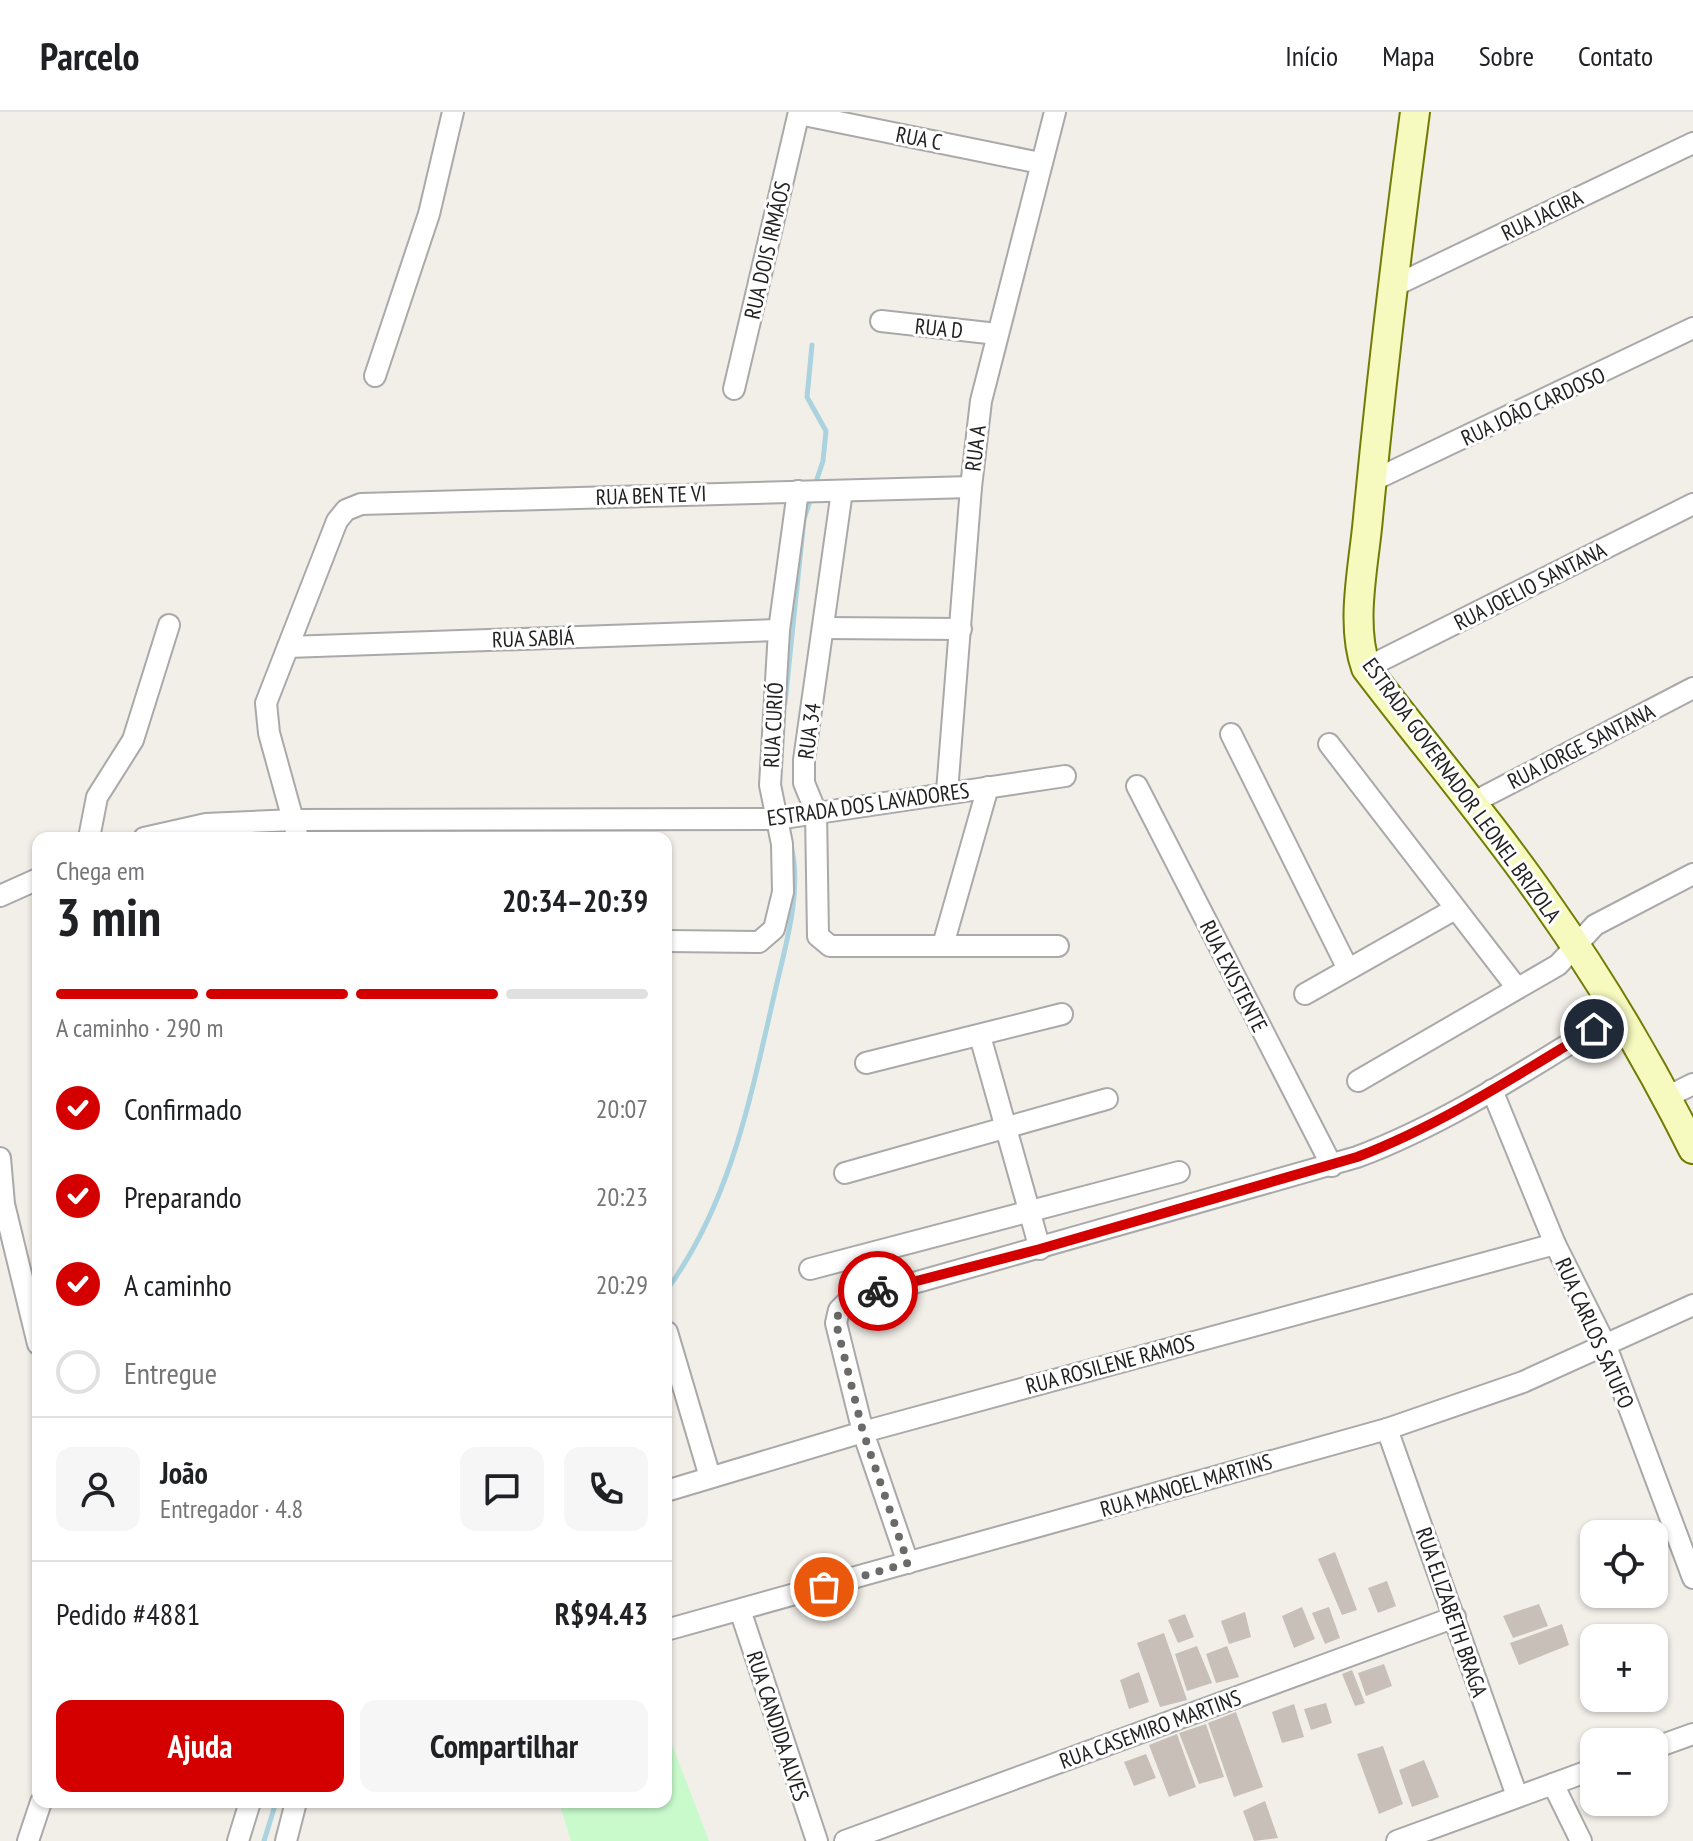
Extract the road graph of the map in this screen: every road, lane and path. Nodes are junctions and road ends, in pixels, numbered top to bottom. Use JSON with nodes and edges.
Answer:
{"nodes":[{"id":1,"x":453,"y":112,"type":"edge"},
{"id":2,"x":1055,"y":112,"type":"edge"},
{"id":3,"x":1415,"y":112,"type":"edge"},
{"id":4,"x":799,"y":113,"type":"edge"},
{"id":5,"x":1693,"y":143,"type":"edge"},
{"id":6,"x":1040,"y":163,"type":"junction"},
{"id":7,"x":1392,"y":287,"type":"junction"},
{"id":8,"x":881,"y":321,"type":"dead end"},
{"id":9,"x":1693,"y":328,"type":"edge"},
{"id":10,"x":997,"y":334,"type":"junction"},
{"id":11,"x":375,"y":376,"type":"dead end"},
{"id":12,"x":734,"y":389,"type":"dead end"},
{"id":13,"x":1372,"y":481,"type":"junction"},
{"id":14,"x":971,"y":487,"type":"junction"},
{"id":15,"x":802,"y":491,"type":"junction"},
{"id":16,"x":836,"y":491,"type":"junction"},
{"id":17,"x":1693,"y":504,"type":"edge"},
{"id":18,"x":169,"y":625,"type":"dead end"},
{"id":19,"x":823,"y":628,"type":"junction"},
{"id":20,"x":961,"y":629,"type":"junction"},
{"id":21,"x":779,"y":630,"type":"junction"},
{"id":22,"x":288,"y":647,"type":"junction"},
{"id":23,"x":1366,"y":668,"type":"junction"},
{"id":24,"x":1693,"y":688,"type":"edge"},
{"id":25,"x":1231,"y":734,"type":"dead end"},
{"id":26,"x":1329,"y":744,"type":"dead end"},
{"id":27,"x":1065,"y":776,"type":"dead end"},
{"id":28,"x":1137,"y":786,"type":"dead end"},
{"id":29,"x":988,"y":787,"type":"junction"},
{"id":30,"x":947,"y":792,"type":"junction"},
{"id":31,"x":1470,"y":804,"type":"junction"},
{"id":32,"x":810,"y":813,"type":"junction"},
{"id":33,"x":779,"y":819,"type":"junction"},
{"id":34,"x":297,"y":829,"type":"edge"},
{"id":35,"x":90,"y":832,"type":"edge"},
{"id":36,"x":171,"y":832,"type":"edge"},
{"id":37,"x":1693,"y":874,"type":"edge"},
{"id":38,"x":32,"y":882,"type":"edge"},
{"id":39,"x":2,"y":900,"type":"edge"},
{"id":40,"x":1455,"y":909,"type":"junction"},
{"id":41,"x":672,"y":941,"type":"edge"},
{"id":42,"x":943,"y":945,"type":"junction"},
{"id":43,"x":1058,"y":946,"type":"dead end"},
{"id":44,"x":1576,"y":948,"type":"junction"},
{"id":45,"x":1348,"y":969,"type":"junction"},
{"id":46,"x":1517,"y":988,"type":"junction"},
{"id":47,"x":1305,"y":994,"type":"dead end"},
{"id":48,"x":1619,"y":1013,"type":"junction"},
{"id":49,"x":1062,"y":1014,"type":"dead end"},
{"id":50,"x":980,"y":1036,"type":"junction"},
{"id":51,"x":866,"y":1063,"type":"dead end"},
{"id":52,"x":1358,"y":1081,"type":"dead end"},
{"id":53,"x":1693,"y":1084,"type":"edge"},
{"id":54,"x":1492,"y":1090,"type":"junction"},
{"id":55,"x":1667,"y":1097,"type":"junction"},
{"id":56,"x":1107,"y":1099,"type":"dead end"},
{"id":57,"x":1005,"y":1127,"type":"junction"},
{"id":58,"x":1693,"y":1149,"type":"edge"},
{"id":59,"x":0,"y":1158,"type":"edge"},
{"id":60,"x":1332,"y":1166,"type":"junction"},
{"id":61,"x":1179,"y":1172,"type":"dead end"},
{"id":62,"x":845,"y":1173,"type":"dead end"},
{"id":63,"x":2,"y":1204,"type":"edge"},
{"id":64,"x":1029,"y":1210,"type":"junction"},
{"id":65,"x":1555,"y":1244,"type":"junction"},
{"id":66,"x":1040,"y":1249,"type":"junction"},
{"id":67,"x":810,"y":1269,"type":"dead end"},
{"id":68,"x":1693,"y":1305,"type":"edge"},
{"id":69,"x":32,"y":1321,"type":"edge"},
{"id":70,"x":1606,"y":1346,"type":"junction"},
{"id":71,"x":672,"y":1349,"type":"edge"},
{"id":72,"x":1387,"y":1429,"type":"junction"},
{"id":73,"x":863,"y":1432,"type":"junction"},
{"id":74,"x":710,"y":1477,"type":"junction"},
{"id":75,"x":672,"y":1489,"type":"edge"},
{"id":76,"x":908,"y":1563,"type":"junction"},
{"id":77,"x":1693,"y":1578,"type":"edge"},
{"id":78,"x":740,"y":1610,"type":"junction"},
{"id":79,"x":1455,"y":1617,"type":"junction"},
{"id":80,"x":672,"y":1628,"type":"edge"},
{"id":81,"x":1693,"y":1734,"type":"edge"},
{"id":82,"x":1668,"y":1743,"type":"edge"},
{"id":83,"x":1580,"y":1774,"type":"edge"},
{"id":84,"x":1553,"y":1784,"type":"junction"},
{"id":85,"x":1517,"y":1796,"type":"junction"},
{"id":86,"x":39,"y":1808,"type":"edge"},
{"id":87,"x":248,"y":1808,"type":"edge"},
{"id":88,"x":294,"y":1808,"type":"edge"},
{"id":89,"x":28,"y":1841,"type":"edge"},
{"id":90,"x":238,"y":1841,"type":"edge"},
{"id":91,"x":286,"y":1841,"type":"edge"},
{"id":92,"x":817,"y":1841,"type":"edge"},
{"id":93,"x":845,"y":1841,"type":"edge"},
{"id":94,"x":1397,"y":1841,"type":"edge"},
{"id":95,"x":1581,"y":1841,"type":"edge"}],
"edges":[{"from":1,"to":11,"type":"street"},
{"from":2,"to":6,"type":"street","name":"RUA A"},
{"from":3,"to":7,"type":"main road","name":"ESTRADA GOVERNADOR LEONEL BRIZOLA"},
{"from":4,"to":6,"type":"street","name":"RUA C"},
{"from":4,"to":12,"type":"street","name":"RUA DOIS IRMÃOS"},
{"from":5,"to":7,"type":"street","name":"RUA JACIRA"},
{"from":6,"to":10,"type":"street","name":"RUA A"},
{"from":7,"to":13,"type":"main road","name":"ESTRADA GOVERNADOR LEONEL BRIZOLA"},
{"from":8,"to":10,"type":"street","name":"RUA D"},
{"from":9,"to":13,"type":"street","name":"RUA JOÃO CARDOSO"},
{"from":10,"to":14,"type":"street","name":"RUA A"},
{"from":13,"to":23,"type":"main road","name":"ESTRADA GOVERNADOR LEONEL BRIZOLA"},
{"from":14,"to":16,"type":"street","name":"RUA BEN TE VI"},
{"from":14,"to":20,"type":"street","name":"RUA A"},
{"from":15,"to":16,"type":"street","name":"RUA BEN TE VI"},
{"from":15,"to":21,"type":"street"},
{"from":15,"to":22,"type":"street","name":"RUA BEN TE VI"},
{"from":16,"to":19,"type":"street","name":"RUA 34"},
{"from":17,"to":23,"type":"street","name":"RUA JOELIO SANTANA"},
{"from":18,"to":35,"type":"street"},
{"from":19,"to":20,"type":"street"},
{"from":19,"to":32,"type":"street","name":"RUA 34"},
{"from":20,"to":30,"type":"street","name":"RUA A"},
{"from":21,"to":22,"type":"street","name":"RUA SABIÁ"},
{"from":21,"to":33,"type":"street","name":"RUA CURIÓ"},
{"from":22,"to":34,"type":"street"},
{"from":23,"to":31,"type":"main road","name":"ESTRADA GOVERNADOR LEONEL BRIZOLA"},
{"from":24,"to":31,"type":"street","name":"RUA JORGE SANTANA"},
{"from":25,"to":45,"type":"street"},
{"from":26,"to":40,"type":"street"},
{"from":27,"to":29,"type":"street","name":"ESTRADA DOS LAVADORES"},
{"from":28,"to":60,"type":"street","name":"RUA EXISTENTE"},
{"from":29,"to":30,"type":"street","name":"ESTRADA DOS LAVADORES"},
{"from":29,"to":42,"type":"street"},
{"from":30,"to":32,"type":"street","name":"ESTRADA DOS LAVADORES"},
{"from":31,"to":44,"type":"main road","name":"ESTRADA GOVERNADOR LEONEL BRIZOLA"},
{"from":32,"to":33,"type":"street","name":"ESTRADA DOS LAVADORES"},
{"from":32,"to":42,"type":"street","name":"RUA 34"},
{"from":33,"to":34,"type":"street","name":"ESTRADA DOS LAVADORES"},
{"from":33,"to":41,"type":"street","name":"RUA CURIÓ"},
{"from":34,"to":36,"type":"street","name":"ESTRADA DOS LAVADORES"},
{"from":37,"to":44,"type":"street"},
{"from":38,"to":39,"type":"street"},
{"from":40,"to":45,"type":"street"},
{"from":40,"to":46,"type":"street"},
{"from":42,"to":43,"type":"street","name":"RUA 34"},
{"from":44,"to":46,"type":"street"},
{"from":44,"to":48,"type":"main road","name":"ESTRADA GOVERNADOR LEONEL BRIZOLA"},
{"from":45,"to":47,"type":"street"},
{"from":46,"to":52,"type":"street"},
{"from":48,"to":54,"type":"street"},
{"from":48,"to":55,"type":"main road","name":"ESTRADA GOVERNADOR LEONEL BRIZOLA"},
{"from":49,"to":50,"type":"street"},
{"from":50,"to":51,"type":"street"},
{"from":50,"to":57,"type":"street"},
{"from":53,"to":55,"type":"street"},
{"from":54,"to":60,"type":"street"},
{"from":54,"to":65,"type":"street","name":"RUA CARLOS SATUFO"},
{"from":55,"to":58,"type":"main road","name":"ESTRADA GOVERNADOR LEONEL BRIZOLA"},
{"from":56,"to":57,"type":"street"},
{"from":57,"to":62,"type":"street"},
{"from":57,"to":64,"type":"street"},
{"from":59,"to":63,"type":"street"},
{"from":60,"to":66,"type":"street"},
{"from":61,"to":64,"type":"street"},
{"from":63,"to":69,"type":"street"},
{"from":64,"to":66,"type":"street"},
{"from":64,"to":67,"type":"street"},
{"from":65,"to":70,"type":"street","name":"RUA CARLOS SATUFO"},
{"from":65,"to":73,"type":"street","name":"RUA ROSILENE RAMOS"},
{"from":66,"to":73,"type":"street"},
{"from":68,"to":70,"type":"street","name":"RUA MANOEL MARTINS"},
{"from":70,"to":72,"type":"street","name":"RUA MANOEL MARTINS"},
{"from":70,"to":77,"type":"street","name":"RUA CARLOS SATUFO"},
{"from":71,"to":74,"type":"street"},
{"from":72,"to":76,"type":"street","name":"RUA MANOEL MARTINS"},
{"from":72,"to":79,"type":"street","name":"RUA ELIZABETH BRAGA"},
{"from":73,"to":74,"type":"street","name":"RUA ROSILENE RAMOS"},
{"from":73,"to":76,"type":"street"},
{"from":74,"to":75,"type":"street","name":"RUA ROSILENE RAMOS"},
{"from":76,"to":78,"type":"street","name":"RUA MANOEL MARTINS"},
{"from":78,"to":80,"type":"street","name":"RUA MANOEL MARTINS"},
{"from":78,"to":92,"type":"street","name":"RUA CANDIDA ALVES"},
{"from":79,"to":85,"type":"street","name":"RUA ELIZABETH BRAGA"},
{"from":79,"to":93,"type":"street","name":"RUA CASEMIRO MARTINS"},
{"from":81,"to":82,"type":"street"},
{"from":83,"to":84,"type":"street"},
{"from":84,"to":85,"type":"street"},
{"from":84,"to":95,"type":"street"},
{"from":85,"to":94,"type":"street"},
{"from":86,"to":89,"type":"street"},
{"from":87,"to":90,"type":"street"},
{"from":88,"to":91,"type":"street"}]}
